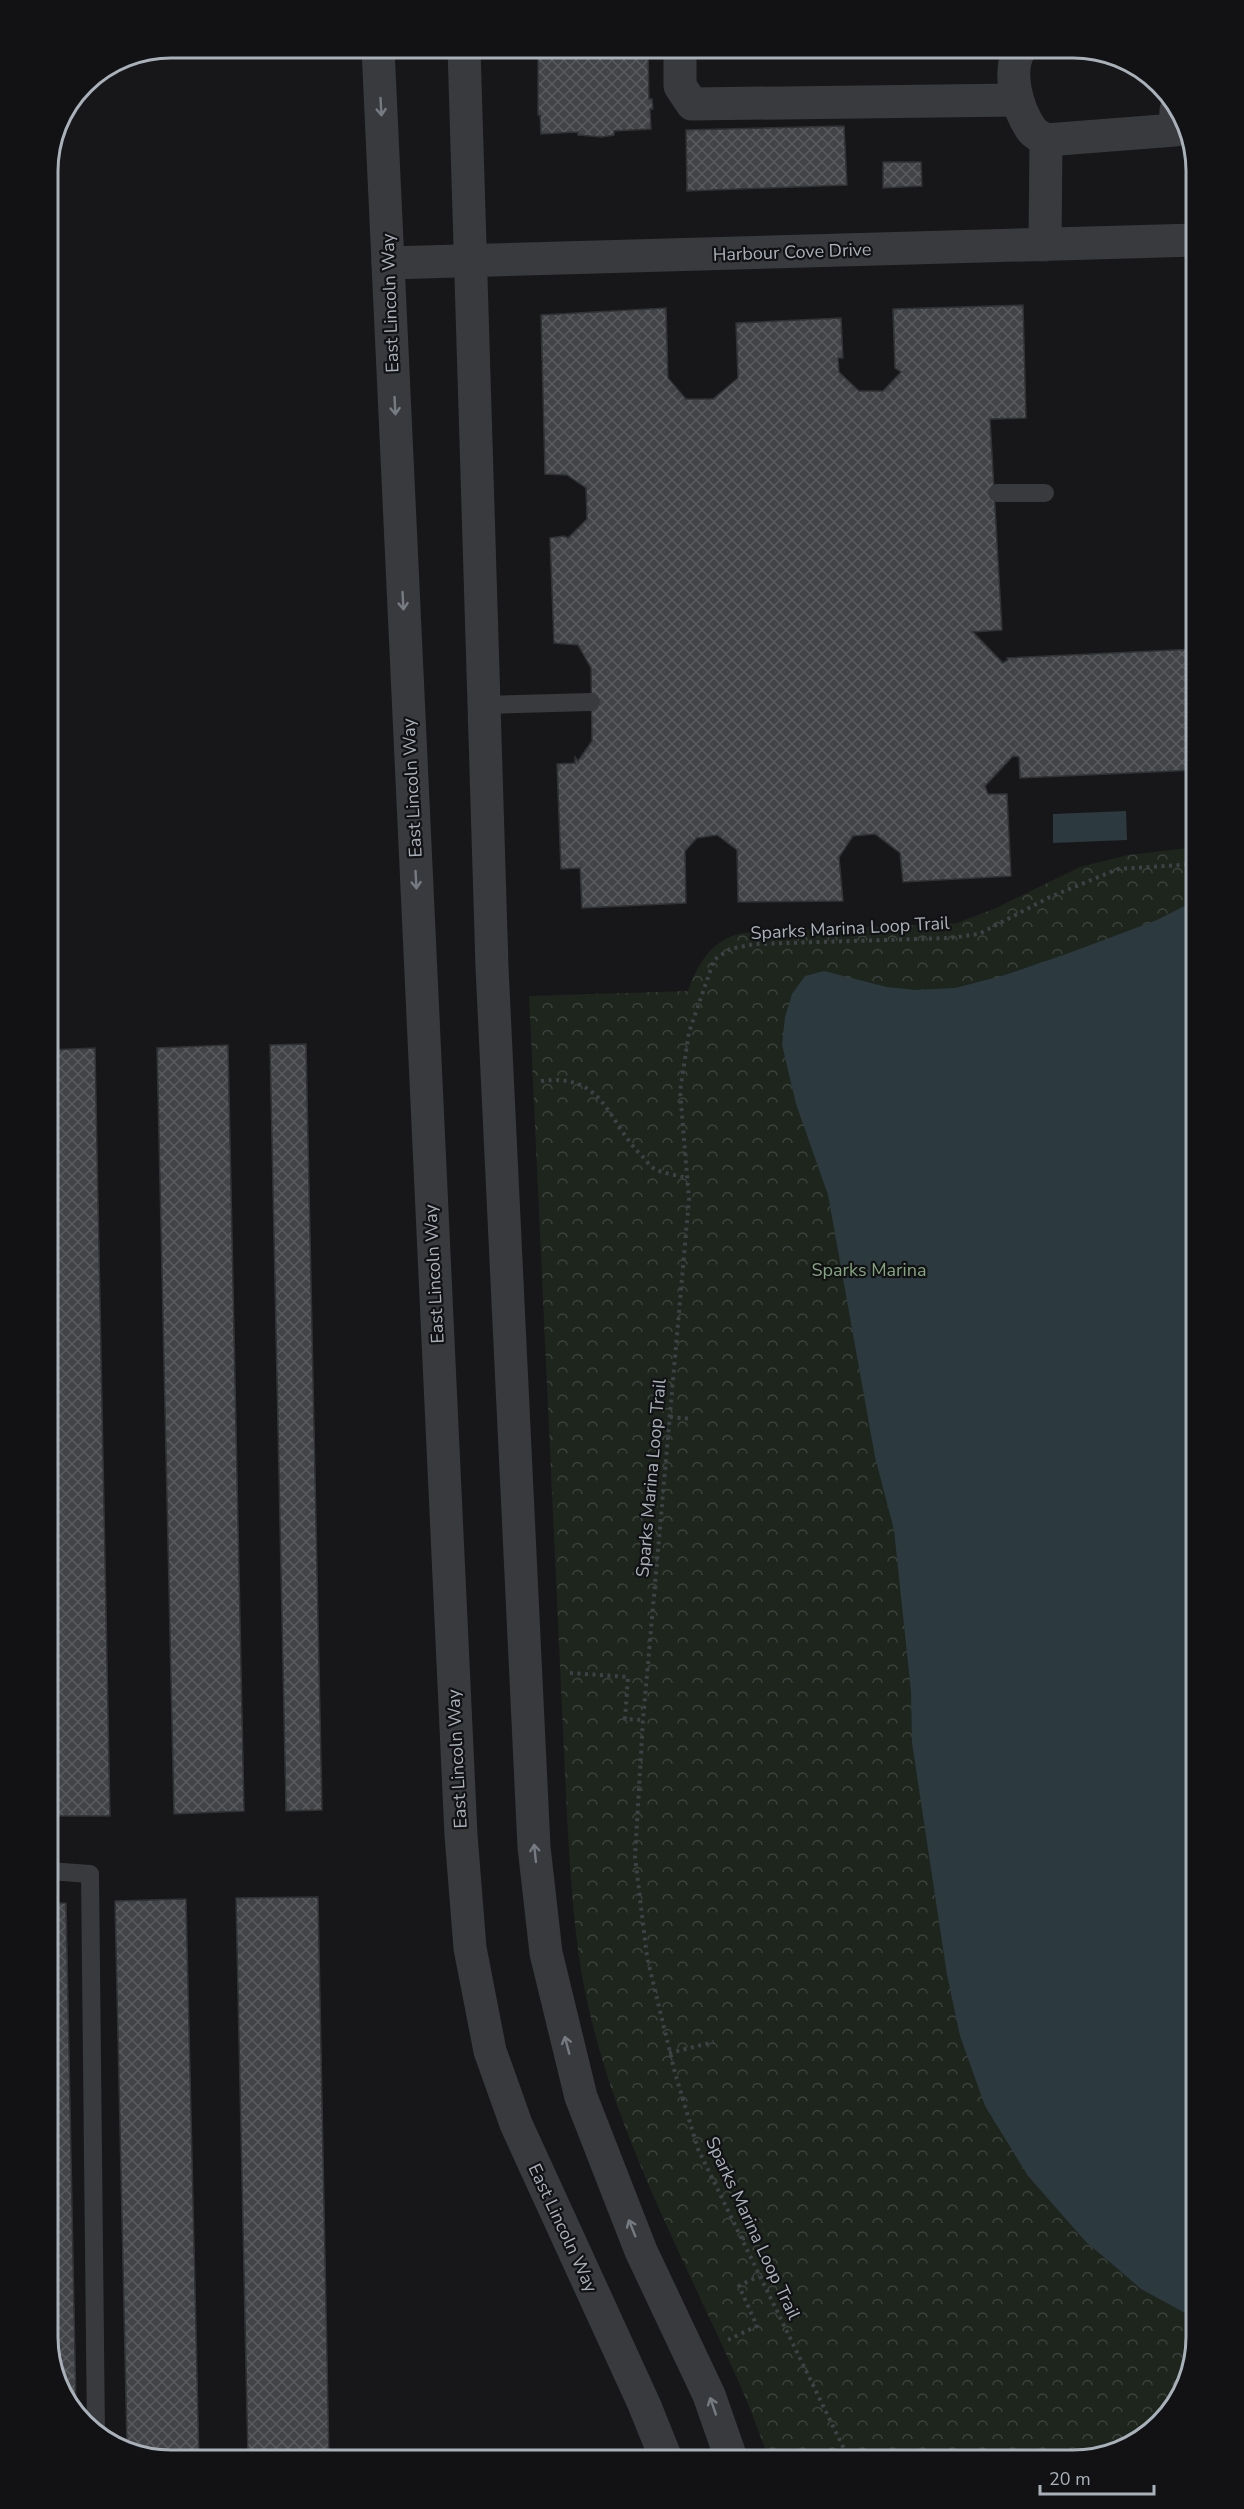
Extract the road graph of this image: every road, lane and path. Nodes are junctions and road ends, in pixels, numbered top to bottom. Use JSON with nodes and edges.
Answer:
{"nodes":[{"id":1,"x":378,"y":58,"type":"edge"},
{"id":2,"x":464,"y":58,"type":"edge"},
{"id":3,"x":680,"y":59,"type":"edge"},
{"id":4,"x":1019,"y":59,"type":"edge"},
{"id":5,"x":1017,"y":100,"type":"junction"},
{"id":6,"x":1175,"y":125,"type":"edge"},
{"id":7,"x":1046,"y":140,"type":"junction"},
{"id":8,"x":1186,"y":240,"type":"edge"},
{"id":9,"x":1045,"y":244,"type":"junction"},
{"id":10,"x":472,"y":261,"type":"junction"},
{"id":11,"x":388,"y":263,"type":"junction"},
{"id":12,"x":997,"y":493,"type":"dead end"},
{"id":13,"x":1045,"y":493,"type":"dead end"},
{"id":14,"x":591,"y":702,"type":"dead end"},
{"id":15,"x":485,"y":705,"type":"junction"},
{"id":16,"x":1186,"y":865,"type":"edge"},
{"id":17,"x":541,"y":1081,"type":"dead end"},
{"id":18,"x":687,"y":1178,"type":"junction"},
{"id":19,"x":670,"y":1417,"type":"junction"},
{"id":20,"x":692,"y":1419,"type":"dead end"},
{"id":21,"x":570,"y":1673,"type":"dead end"},
{"id":22,"x":643,"y":1720,"type":"junction"},
{"id":23,"x":58,"y":1872,"type":"edge"},
{"id":24,"x":714,"y":2042,"type":"dead end"},
{"id":25,"x":669,"y":2053,"type":"junction"},
{"id":26,"x":763,"y":2230,"type":"dead end"},
{"id":27,"x":742,"y":2239,"type":"junction"},
{"id":28,"x":759,"y":2276,"type":"junction"},
{"id":29,"x":728,"y":2340,"type":"dead end"},
{"id":30,"x":96,"y":2420,"type":"edge"},
{"id":31,"x":663,"y":2450,"type":"edge"},
{"id":32,"x":728,"y":2450,"type":"edge"},
{"id":33,"x":845,"y":2450,"type":"edge"}],
"edges":[{"from":1,"to":11,"type":"street","name":"East Lincoln Way","one_way":true},
{"from":2,"to":10,"type":"street"},
{"from":3,"to":5,"type":"street"},
{"from":4,"to":5,"type":"street"},
{"from":5,"to":7,"type":"street"},
{"from":6,"to":7,"type":"street"},
{"from":7,"to":9,"type":"street"},
{"from":8,"to":9,"type":"street","name":"Harbour Cove Drive"},
{"from":9,"to":10,"type":"street","name":"Harbour Cove Drive"},
{"from":10,"to":11,"type":"street","name":"Harbour Cove Drive"},
{"from":10,"to":15,"type":"street"},
{"from":11,"to":31,"type":"street","name":"East Lincoln Way","one_way":true},
{"from":12,"to":13,"type":"lane"},
{"from":14,"to":15,"type":"lane"},
{"from":32,"to":15,"type":"street","one_way":true},
{"from":16,"to":18,"type":"path","name":"Sparks Marina Loop Trail"},
{"from":17,"to":18,"type":"path"},
{"from":18,"to":19,"type":"path","name":"Sparks Marina Loop Trail"},
{"from":19,"to":20,"type":"path"},
{"from":19,"to":22,"type":"path","name":"Sparks Marina Loop Trail"},
{"from":21,"to":22,"type":"path"},
{"from":22,"to":25,"type":"path","name":"Sparks Marina Loop Trail"},
{"from":23,"to":30,"type":"lane"},
{"from":24,"to":25,"type":"path"},
{"from":25,"to":27,"type":"path","name":"Sparks Marina Loop Trail"},
{"from":26,"to":27,"type":"path"},
{"from":27,"to":28,"type":"path","name":"Sparks Marina Loop Trail"},
{"from":28,"to":29,"type":"path"},
{"from":28,"to":33,"type":"path","name":"Sparks Marina Loop Trail"}]}
